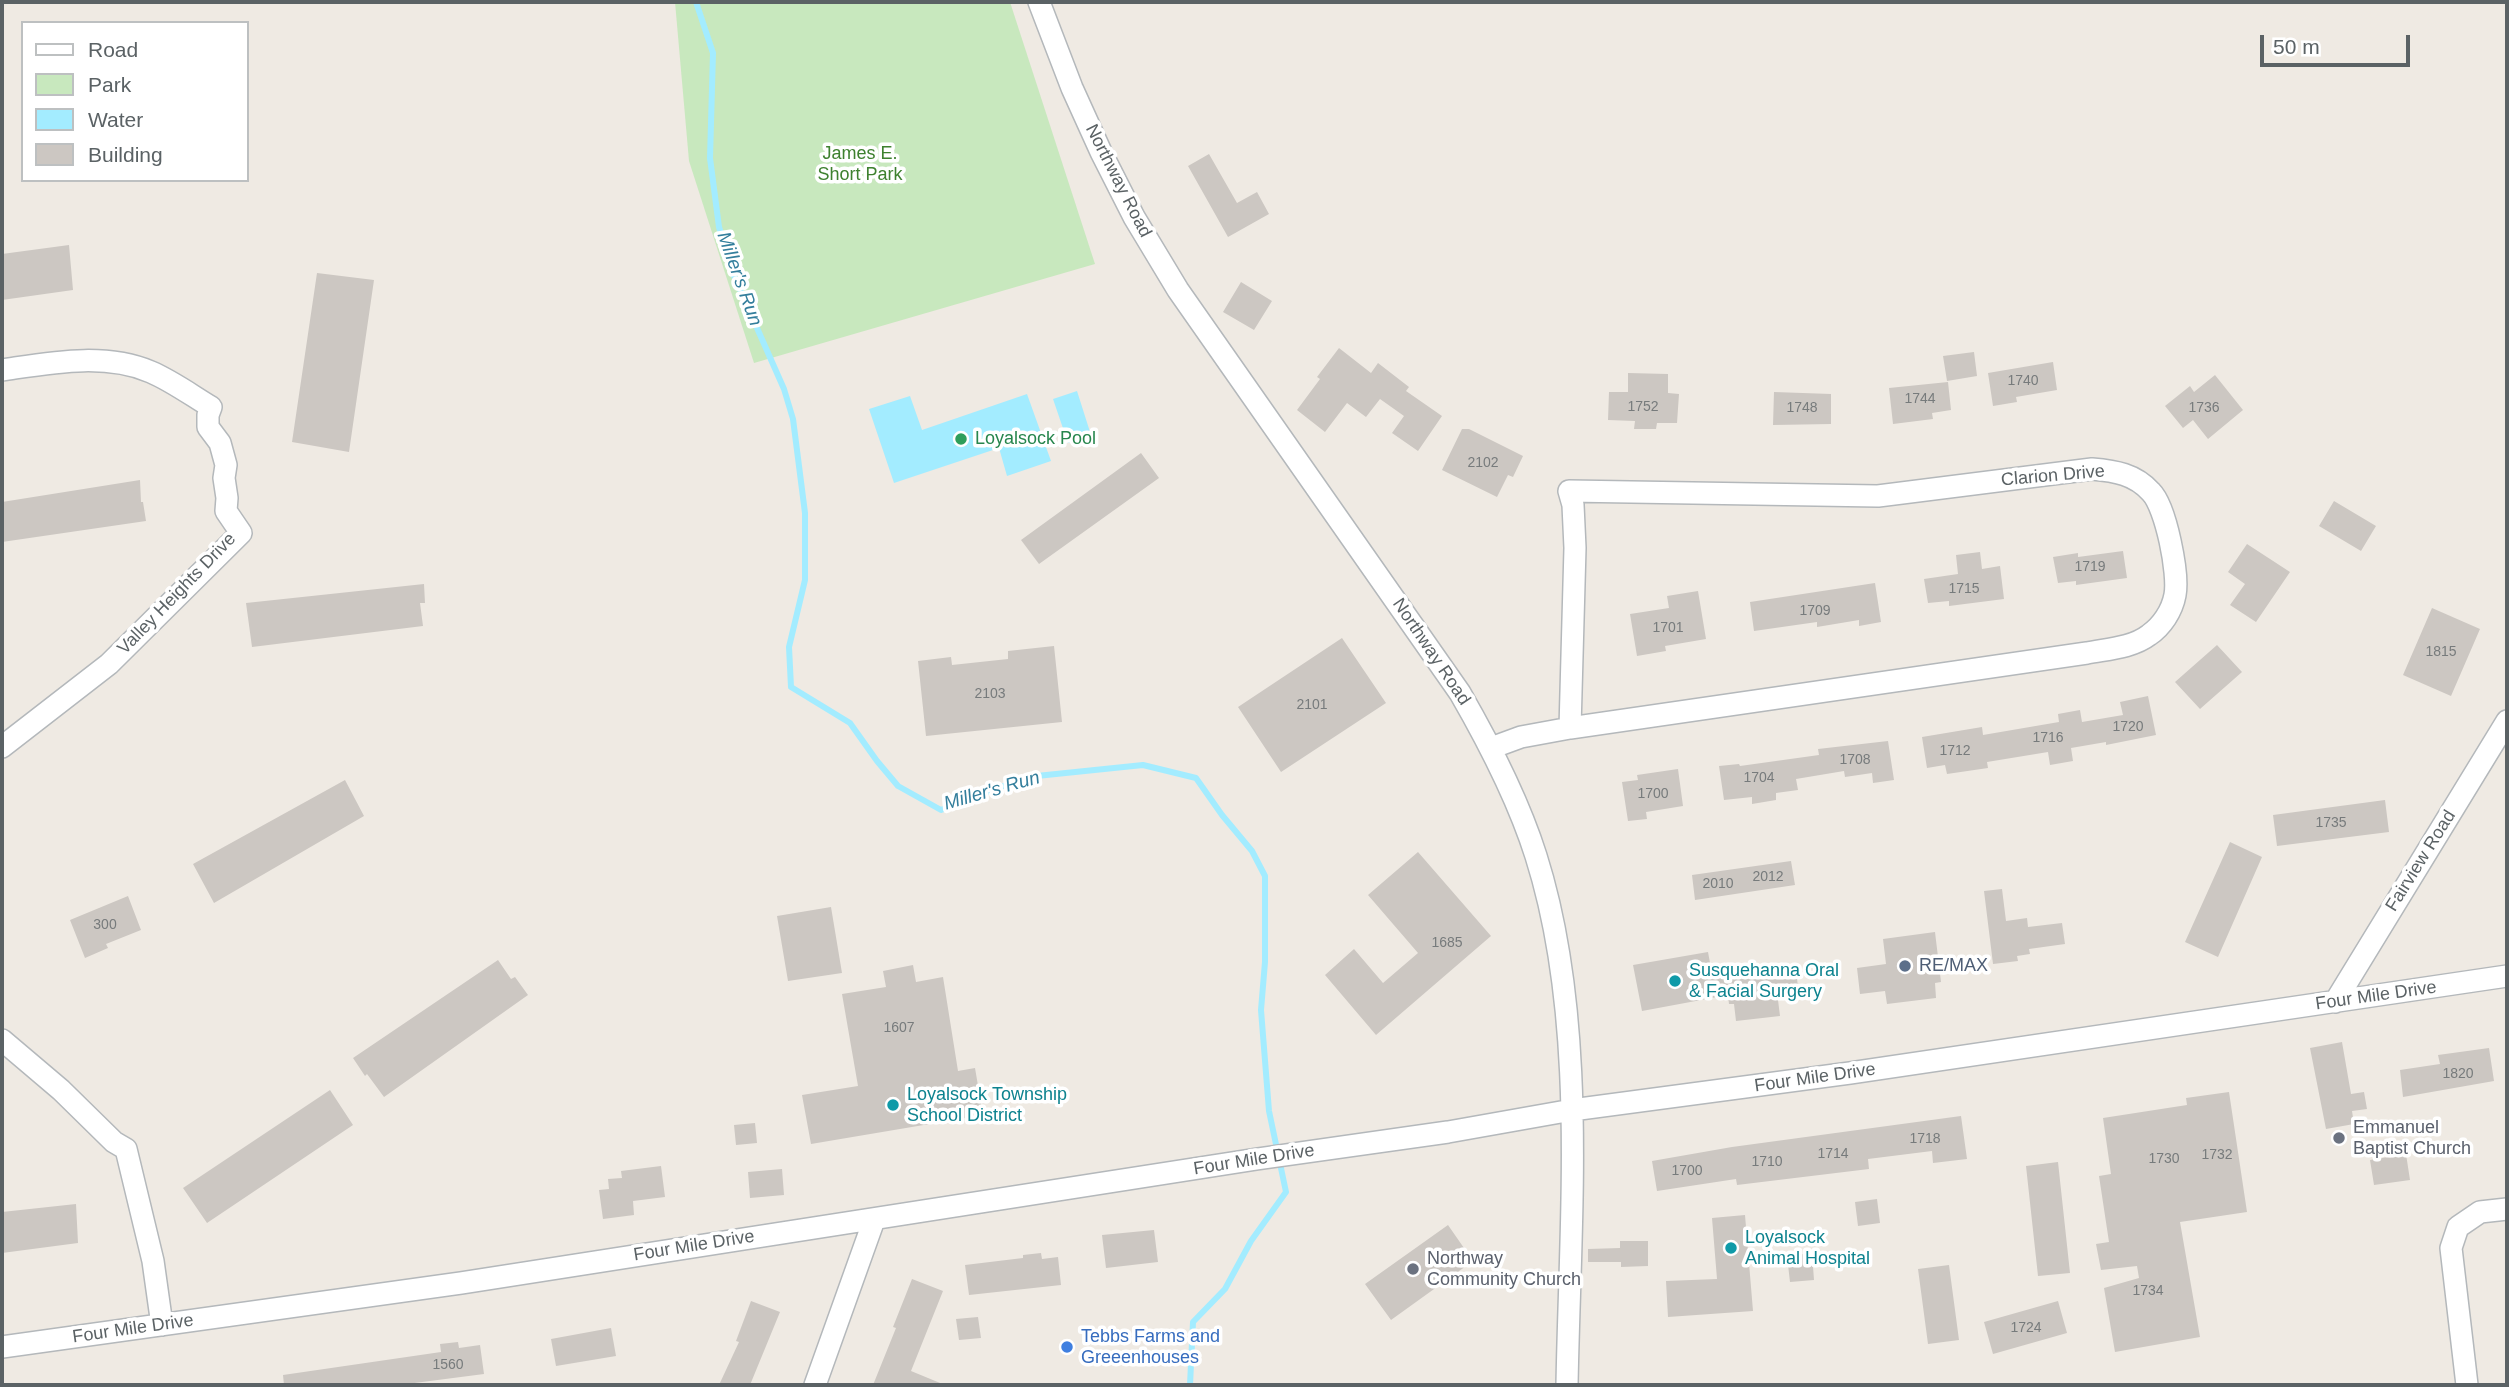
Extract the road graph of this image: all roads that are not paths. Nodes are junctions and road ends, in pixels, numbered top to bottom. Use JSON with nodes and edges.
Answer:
{"nodes":[{"id":1,"x":1039,"y":2,"type":"edge"},
{"id":2,"x":2,"y":370,"type":"edge"},
{"id":3,"x":2507,"y":721,"type":"edge"},
{"id":4,"x":1570,"y":728,"type":"junction"},
{"id":5,"x":2,"y":747,"type":"edge"},
{"id":6,"x":1491,"y":748,"type":"junction"},
{"id":7,"x":2507,"y":976,"type":"edge"},
{"id":8,"x":2335,"y":1002,"type":"junction"},
{"id":9,"x":2,"y":1041,"type":"edge"},
{"id":10,"x":1572,"y":1110,"type":"junction"},
{"id":11,"x":2507,"y":1209,"type":"edge"},
{"id":12,"x":874,"y":1220,"type":"junction"},
{"id":13,"x":162,"y":1325,"type":"junction"},
{"id":14,"x":2,"y":1347,"type":"edge"},
{"id":15,"x":815,"y":1385,"type":"edge"},
{"id":16,"x":1567,"y":1385,"type":"edge"},
{"id":17,"x":2467,"y":1385,"type":"edge"}],
"edges":[{"from":1,"to":6,"type":"street","name":"Northway Road"},
{"from":2,"to":5,"type":"street","name":"Valley Heights Drive"},
{"from":3,"to":8,"type":"street","name":"Fairview Road"},
{"from":4,"to":4,"type":"street","name":"Clarion Drive"},
{"from":4,"to":6,"type":"street","name":"Clarion Drive"},
{"from":6,"to":10,"type":"street","name":"Northway Road"},
{"from":7,"to":8,"type":"street","name":"Four Mile Drive"},
{"from":8,"to":10,"type":"street","name":"Four Mile Drive"},
{"from":9,"to":13,"type":"street"},
{"from":10,"to":12,"type":"street","name":"Four Mile Drive"},
{"from":10,"to":16,"type":"street","name":"Northway Road"},
{"from":11,"to":17,"type":"street"},
{"from":12,"to":13,"type":"street","name":"Four Mile Drive"},
{"from":12,"to":15,"type":"street"},
{"from":13,"to":14,"type":"street","name":"Four Mile Drive"}]}
